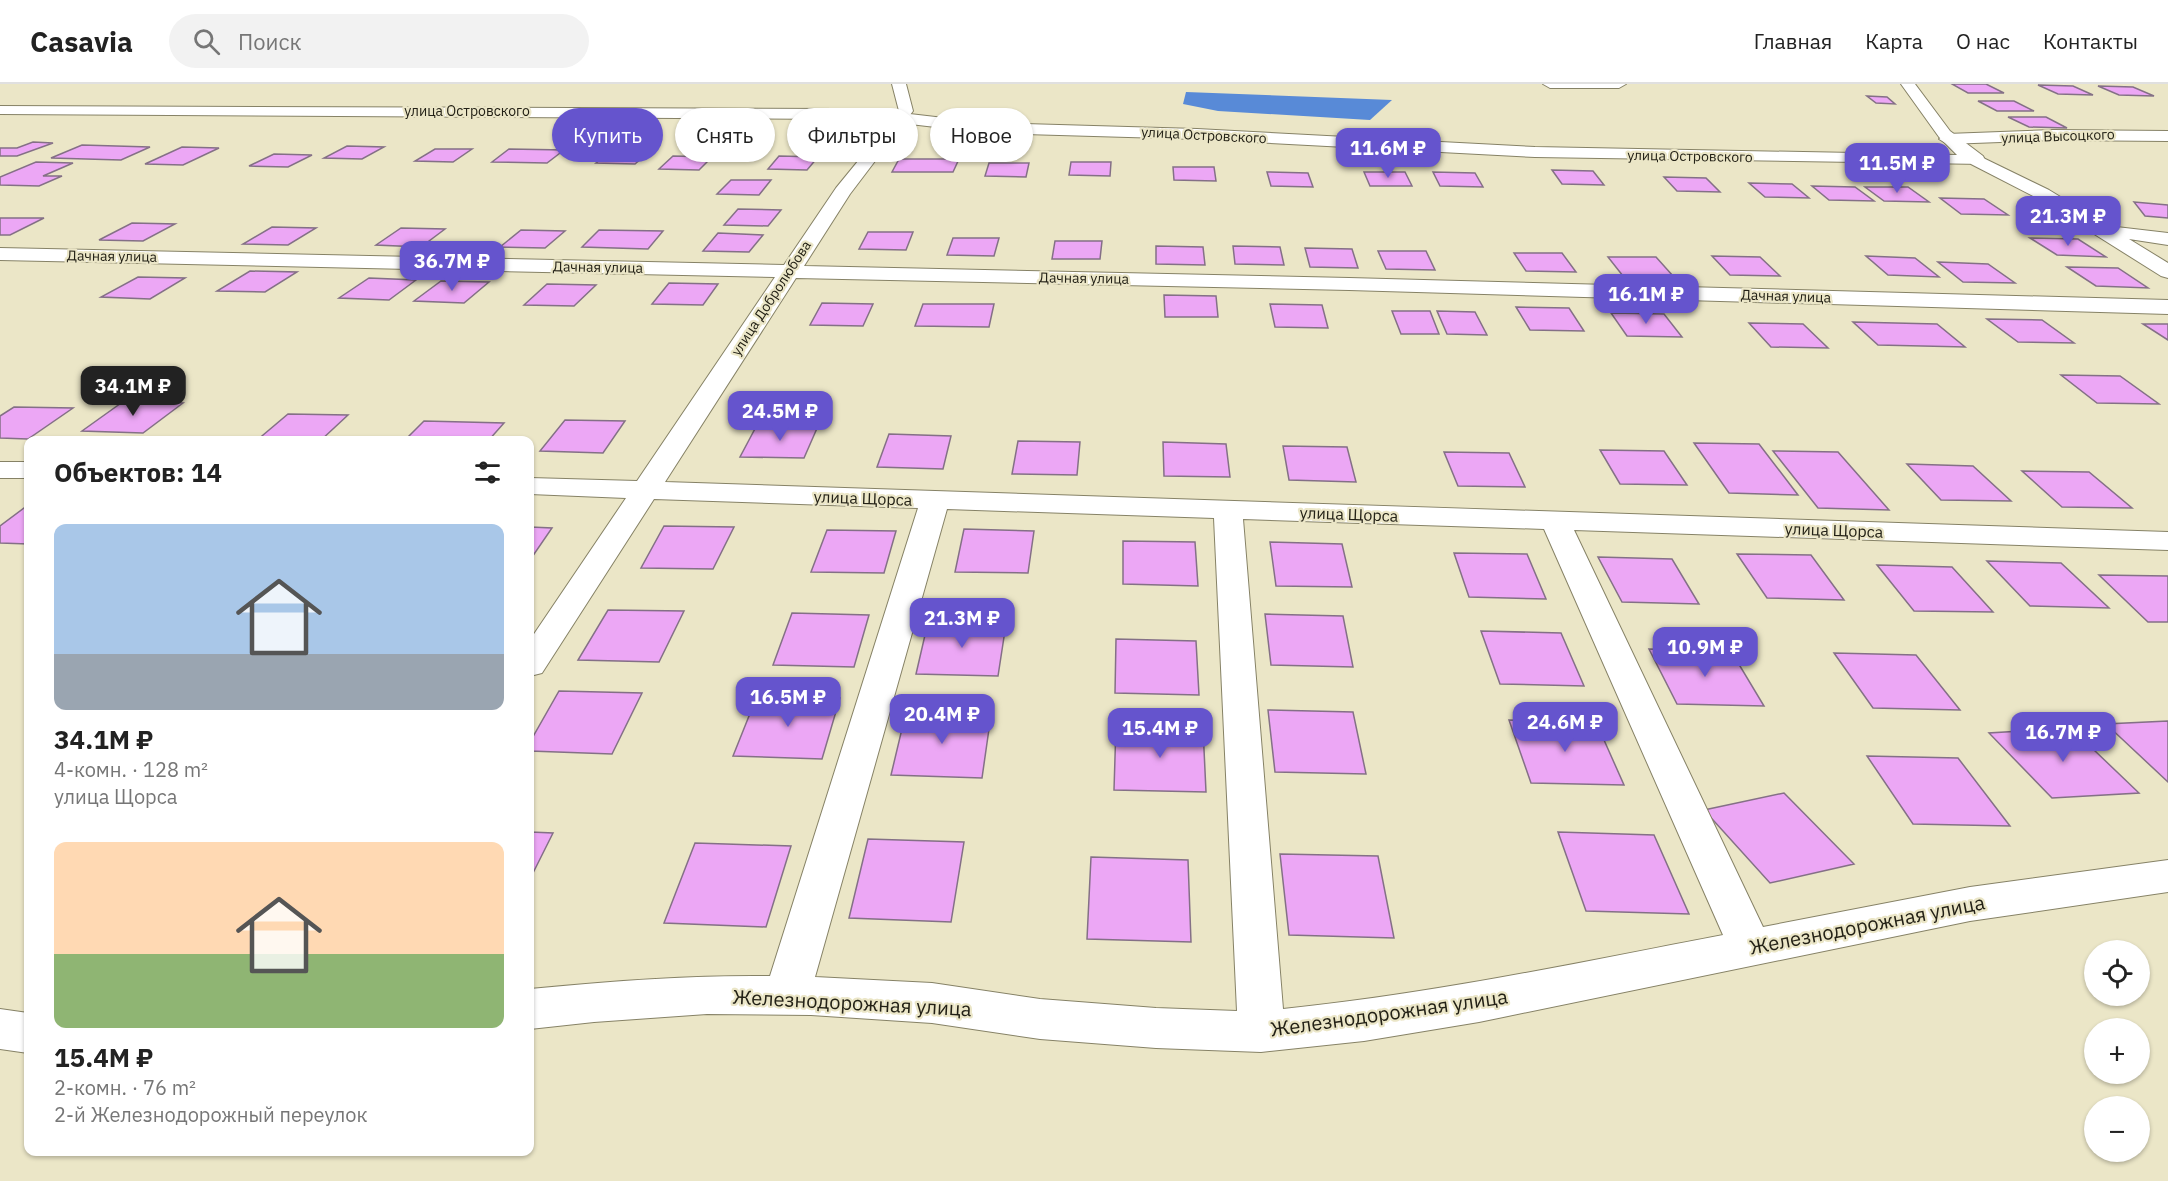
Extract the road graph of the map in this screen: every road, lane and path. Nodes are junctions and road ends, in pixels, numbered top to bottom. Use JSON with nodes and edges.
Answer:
{"nodes":[{"id":1,"x":898,"y":84,"type":"edge"},
{"id":2,"x":1550,"y":84,"type":"edge"},
{"id":3,"x":1619,"y":84,"type":"edge"},
{"id":4,"x":1908,"y":84,"type":"edge"},
{"id":5,"x":906,"y":108,"type":"edge"},
{"id":6,"x":0,"y":110,"type":"edge"},
{"id":7,"x":787,"y":113,"type":"edge"},
{"id":8,"x":918,"y":120,"type":"edge"},
{"id":9,"x":2168,"y":136,"type":"edge"},
{"id":10,"x":1995,"y":138,"type":"junction"},
{"id":11,"x":1947,"y":139,"type":"junction"},
{"id":12,"x":2113,"y":152,"type":"dead end"},
{"id":13,"x":1977,"y":159,"type":"junction"},
{"id":14,"x":865,"y":162,"type":"edge"},
{"id":15,"x":2099,"y":229,"type":"junction"},
{"id":16,"x":2168,"y":239,"type":"edge"},
{"id":17,"x":0,"y":254,"type":"edge"},
{"id":18,"x":787,"y":272,"type":"junction"},
{"id":19,"x":2168,"y":272,"type":"edge"},
{"id":20,"x":2168,"y":307,"type":"edge"},
{"id":21,"x":0,"y":470,"type":"edge"},
{"id":22,"x":24,"y":470,"type":"edge"},
{"id":23,"x":534,"y":486,"type":"edge"},
{"id":24,"x":644,"y":490,"type":"junction"},
{"id":25,"x":935,"y":500,"type":"junction"},
{"id":26,"x":1228,"y":510,"type":"junction"},
{"id":27,"x":1555,"y":521,"type":"junction"},
{"id":28,"x":2168,"y":541,"type":"edge"},
{"id":29,"x":534,"y":659,"type":"edge"},
{"id":30,"x":2168,"y":876,"type":"edge"},
{"id":31,"x":1750,"y":948,"type":"junction"},
{"id":32,"x":788,"y":996,"type":"junction"},
{"id":33,"x":534,"y":1010,"type":"edge"},
{"id":34,"x":0,"y":1029,"type":"edge"},
{"id":35,"x":24,"y":1032,"type":"edge"},
{"id":36,"x":1261,"y":1032,"type":"junction"}],
"edges":[{"from":1,"to":5,"type":"street"},
{"from":2,"to":3,"type":"street"},
{"from":4,"to":11,"type":"street"},
{"from":6,"to":7,"type":"street","name":"улица Островского"},
{"from":8,"to":13,"type":"street","name":"улица Островского"},
{"from":9,"to":10,"type":"street","name":"улица Высоцкого"},
{"from":10,"to":11,"type":"street","name":"улица Высоцкого"},
{"from":10,"to":12,"type":"street"},
{"from":11,"to":13,"type":"street"},
{"from":13,"to":15,"type":"street"},
{"from":14,"to":18,"type":"street","name":"улица Добролюбова"},
{"from":15,"to":16,"type":"street"},
{"from":15,"to":19,"type":"street"},
{"from":17,"to":18,"type":"street","name":"Дачная улица"},
{"from":18,"to":20,"type":"street","name":"Дачная улица"},
{"from":18,"to":24,"type":"street","name":"улица Добролюбова"},
{"from":21,"to":22,"type":"street"},
{"from":23,"to":24,"type":"street","name":"улица Щорса"},
{"from":24,"to":25,"type":"street","name":"улица Щорса"},
{"from":24,"to":29,"type":"street","name":"улица Добролюбова"},
{"from":25,"to":26,"type":"street","name":"улица Щорса"},
{"from":25,"to":32,"type":"street"},
{"from":26,"to":27,"type":"street","name":"улица Щорса"},
{"from":26,"to":36,"type":"street"},
{"from":27,"to":28,"type":"street","name":"улица Щорса"},
{"from":27,"to":31,"type":"street"},
{"from":30,"to":31,"type":"street","name":"Железнодорожная улица"},
{"from":31,"to":36,"type":"street","name":"Железнодорожная улица"},
{"from":32,"to":33,"type":"street","name":"Железнодорожная улица"},
{"from":32,"to":36,"type":"street","name":"Железнодорожная улица"},
{"from":34,"to":35,"type":"street"}]}
